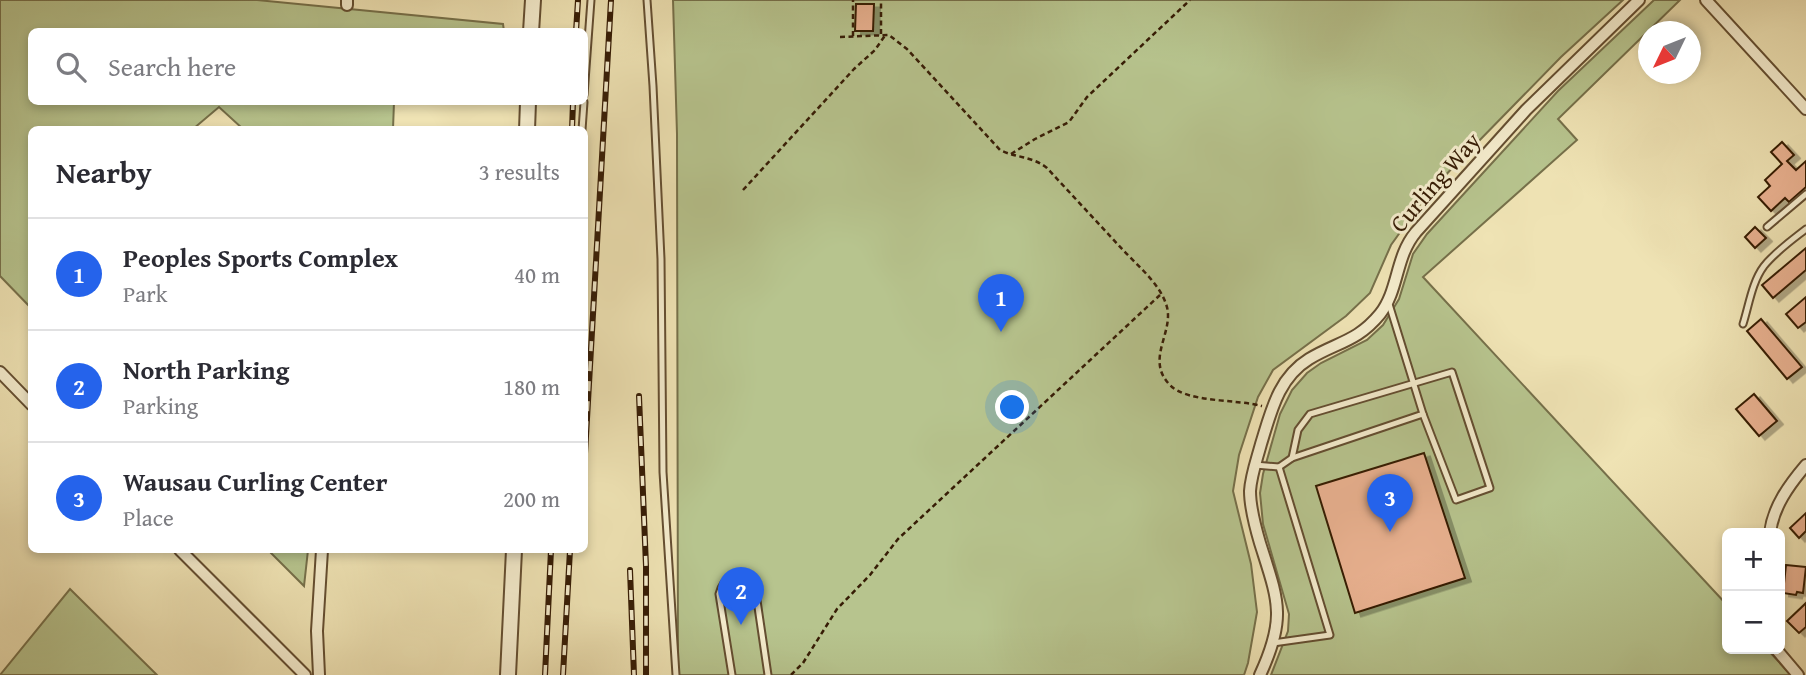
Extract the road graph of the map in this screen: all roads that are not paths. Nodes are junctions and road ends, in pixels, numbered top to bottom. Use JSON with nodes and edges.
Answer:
{"nodes":[{"id":1,"x":533,"y":0,"type":"edge"},
{"id":2,"x":591,"y":0,"type":"edge"},
{"id":3,"x":647,"y":0,"type":"edge"},
{"id":4,"x":1639,"y":0,"type":"edge"},
{"id":5,"x":1706,"y":0,"type":"edge"},
{"id":6,"x":531,"y":28,"type":"edge"},
{"id":7,"x":588,"y":41,"type":"edge"},
{"id":8,"x":528,"y":105,"type":"edge"},
{"id":9,"x":584,"y":105,"type":"edge"},
{"id":10,"x":1806,"y":109,"type":"edge"},
{"id":11,"x":527,"y":126,"type":"edge"},
{"id":12,"x":582,"y":126,"type":"edge"},
{"id":13,"x":1806,"y":194,"type":"edge"},
{"id":14,"x":1768,"y":227,"type":"dead end"},
{"id":15,"x":1806,"y":229,"type":"edge"},
{"id":16,"x":1388,"y":301,"type":"junction"},
{"id":17,"x":1743,"y":324,"type":"dead end"},
{"id":18,"x":0,"y":372,"type":"edge"},
{"id":19,"x":1413,"y":383,"type":"junction"},
{"id":20,"x":28,"y":401,"type":"edge"},
{"id":21,"x":1423,"y":414,"type":"junction"},
{"id":22,"x":1292,"y":458,"type":"junction"},
{"id":23,"x":1255,"y":465,"type":"junction"},
{"id":24,"x":1806,"y":465,"type":"edge"},
{"id":25,"x":1279,"y":467,"type":"junction"},
{"id":26,"x":1771,"y":528,"type":"edge"},
{"id":27,"x":183,"y":553,"type":"edge"},
{"id":28,"x":322,"y":553,"type":"edge"},
{"id":29,"x":514,"y":553,"type":"edge"},
{"id":30,"x":1273,"y":643,"type":"junction"},
{"id":31,"x":1780,"y":654,"type":"edge"},
{"id":32,"x":304,"y":675,"type":"edge"},
{"id":33,"x":319,"y":675,"type":"edge"},
{"id":34,"x":508,"y":675,"type":"edge"},
{"id":35,"x":676,"y":675,"type":"edge"},
{"id":36,"x":732,"y":675,"type":"edge"},
{"id":37,"x":768,"y":675,"type":"edge"},
{"id":38,"x":1261,"y":675,"type":"edge"},
{"id":39,"x":1798,"y":675,"type":"edge"}],
"edges":[{"from":1,"to":6,"type":"street"},
{"from":2,"to":7,"type":"lane"},
{"from":3,"to":35,"type":"lane"},
{"from":4,"to":16,"type":"street","name":"Curling Way"},
{"from":5,"to":10,"type":"street"},
{"from":8,"to":11,"type":"street"},
{"from":9,"to":12,"type":"lane"},
{"from":13,"to":14,"type":"lane"},
{"from":15,"to":17,"type":"lane"},
{"from":16,"to":19,"type":"lane"},
{"from":16,"to":23,"type":"street","name":"Curling Way"},
{"from":18,"to":20,"type":"street"},
{"from":19,"to":21,"type":"lane"},
{"from":19,"to":21,"type":"lane"},
{"from":19,"to":22,"type":"lane"},
{"from":21,"to":22,"type":"lane"},
{"from":22,"to":25,"type":"lane"},
{"from":23,"to":25,"type":"lane"},
{"from":23,"to":30,"type":"street","name":"Curling Way"},
{"from":24,"to":26,"type":"street"},
{"from":25,"to":30,"type":"lane"},
{"from":27,"to":32,"type":"street"},
{"from":28,"to":33,"type":"street"},
{"from":29,"to":34,"type":"street"},
{"from":30,"to":38,"type":"street","name":"Curling Way"},
{"from":31,"to":39,"type":"street"},
{"from":36,"to":37,"type":"lane"}]}
